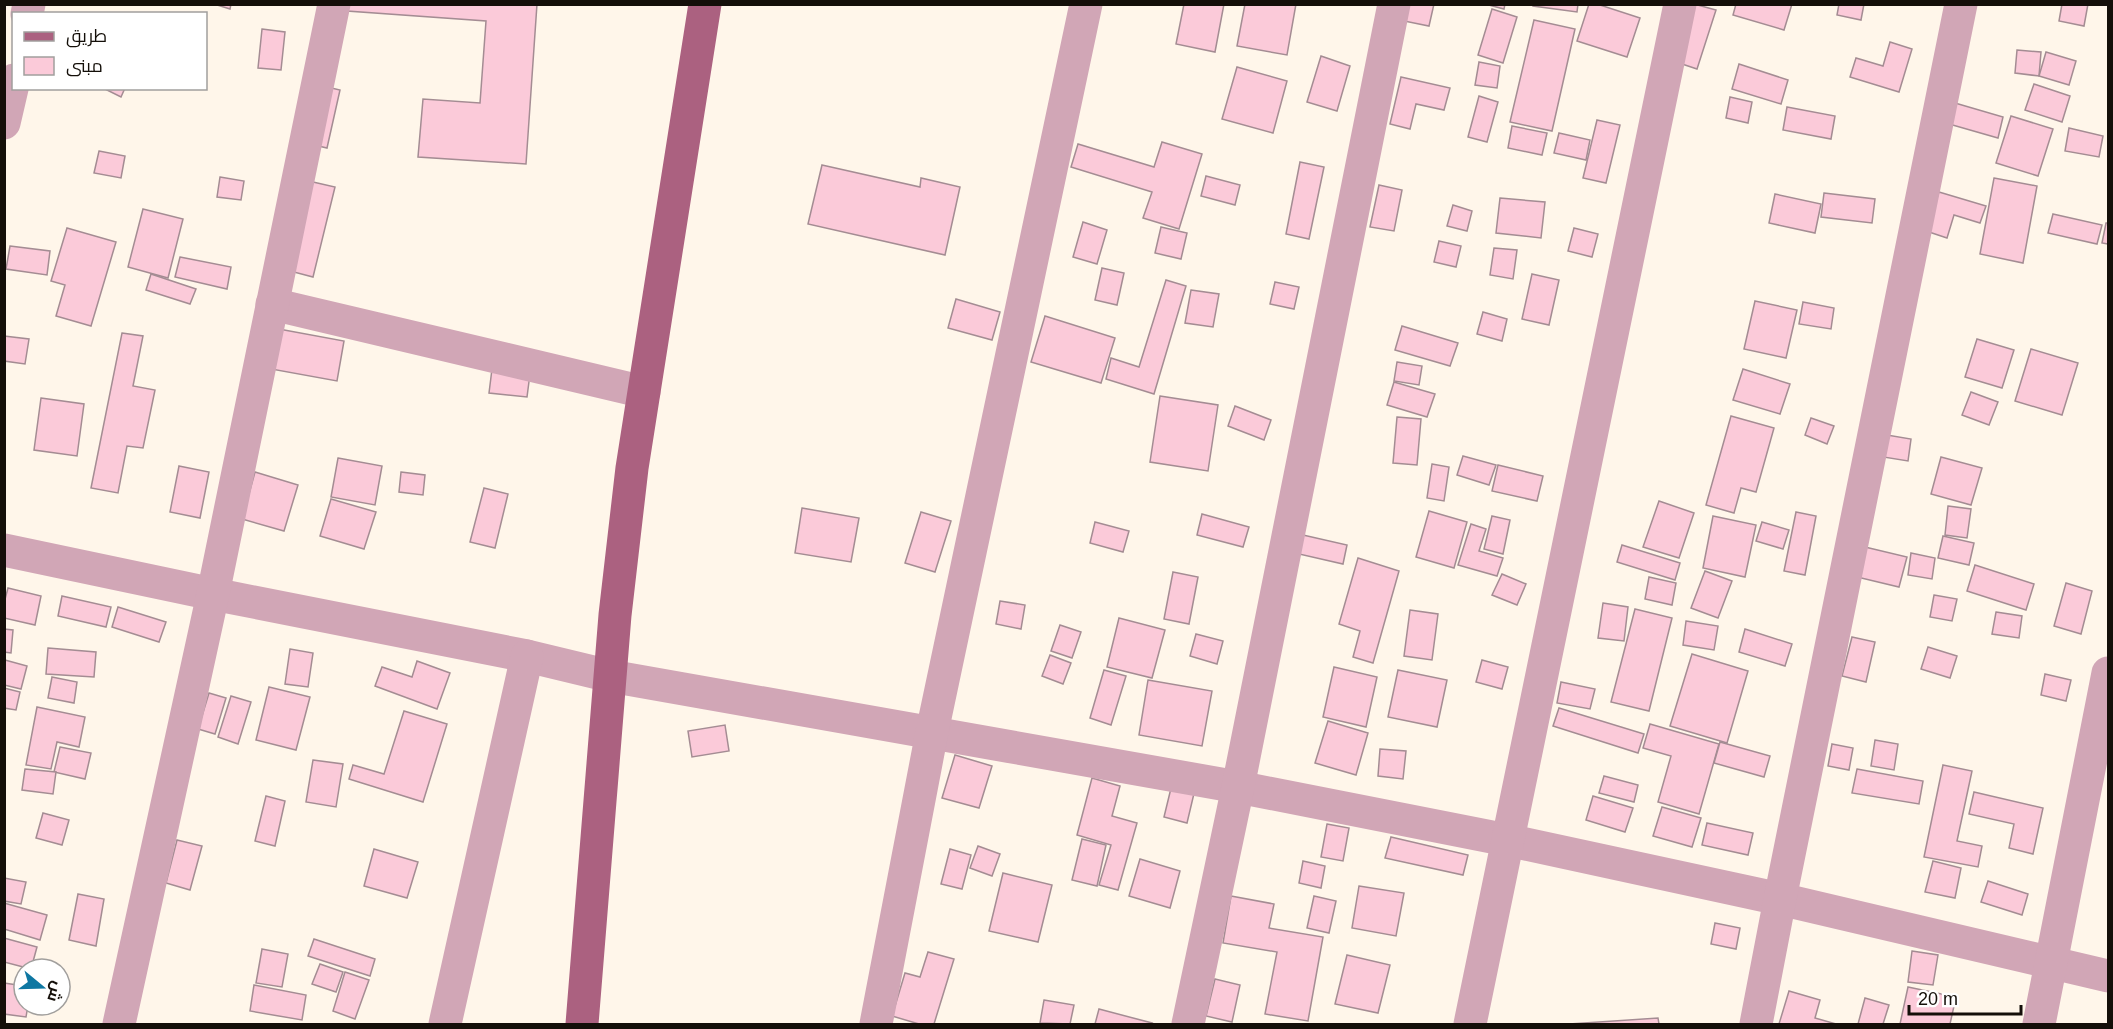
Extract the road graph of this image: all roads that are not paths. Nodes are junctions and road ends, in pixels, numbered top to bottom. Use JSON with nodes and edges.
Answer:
{"nodes":[{"id":1,"x":334,"y":4,"type":"edge"},
{"id":2,"x":705,"y":4,"type":"edge"},
{"id":3,"x":1086,"y":4,"type":"edge"},
{"id":4,"x":1394,"y":4,"type":"edge"},
{"id":5,"x":1680,"y":4,"type":"edge"},
{"id":6,"x":1961,"y":4,"type":"edge"},
{"id":7,"x":12,"y":89,"type":"edge"},
{"id":8,"x":4,"y":123,"type":"edge"},
{"id":9,"x":272,"y":304,"type":"junction"},
{"id":10,"x":644,"y":392,"type":"junction"},
{"id":11,"x":4,"y":550,"type":"edge"},
{"id":12,"x":213,"y":594,"type":"junction"},
{"id":13,"x":527,"y":656,"type":"junction"},
{"id":14,"x":2109,"y":673,"type":"edge"},
{"id":15,"x":610,"y":676,"type":"junction"},
{"id":16,"x":932,"y":732,"type":"junction"},
{"id":17,"x":1238,"y":787,"type":"junction"},
{"id":18,"x":1507,"y":840,"type":"junction"},
{"id":19,"x":1780,"y":899,"type":"junction"},
{"id":20,"x":2050,"y":964,"type":"junction"},
{"id":21,"x":2109,"y":976,"type":"edge"},
{"id":22,"x":119,"y":1024,"type":"edge"},
{"id":23,"x":446,"y":1024,"type":"edge"},
{"id":24,"x":582,"y":1024,"type":"edge"},
{"id":25,"x":876,"y":1024,"type":"edge"},
{"id":26,"x":1188,"y":1024,"type":"edge"},
{"id":27,"x":1470,"y":1024,"type":"edge"},
{"id":28,"x":1756,"y":1024,"type":"edge"},
{"id":29,"x":2039,"y":1024,"type":"edge"}],
"edges":[{"from":1,"to":9,"type":"street"},
{"from":2,"to":10,"type":"main road"},
{"from":3,"to":16,"type":"street"},
{"from":4,"to":17,"type":"street"},
{"from":5,"to":18,"type":"street"},
{"from":6,"to":19,"type":"street"},
{"from":7,"to":8,"type":"street"},
{"from":9,"to":10,"type":"street"},
{"from":9,"to":12,"type":"street"},
{"from":10,"to":15,"type":"main road"},
{"from":11,"to":12,"type":"street"},
{"from":12,"to":13,"type":"street"},
{"from":12,"to":22,"type":"street"},
{"from":13,"to":15,"type":"street"},
{"from":13,"to":23,"type":"street"},
{"from":14,"to":20,"type":"street"},
{"from":15,"to":16,"type":"street"},
{"from":15,"to":24,"type":"main road"},
{"from":16,"to":17,"type":"street"},
{"from":16,"to":25,"type":"street"},
{"from":17,"to":18,"type":"street"},
{"from":17,"to":26,"type":"street"},
{"from":18,"to":19,"type":"street"},
{"from":18,"to":27,"type":"street"},
{"from":19,"to":20,"type":"street"},
{"from":19,"to":28,"type":"street"},
{"from":20,"to":21,"type":"street"},
{"from":20,"to":29,"type":"street"}]}
